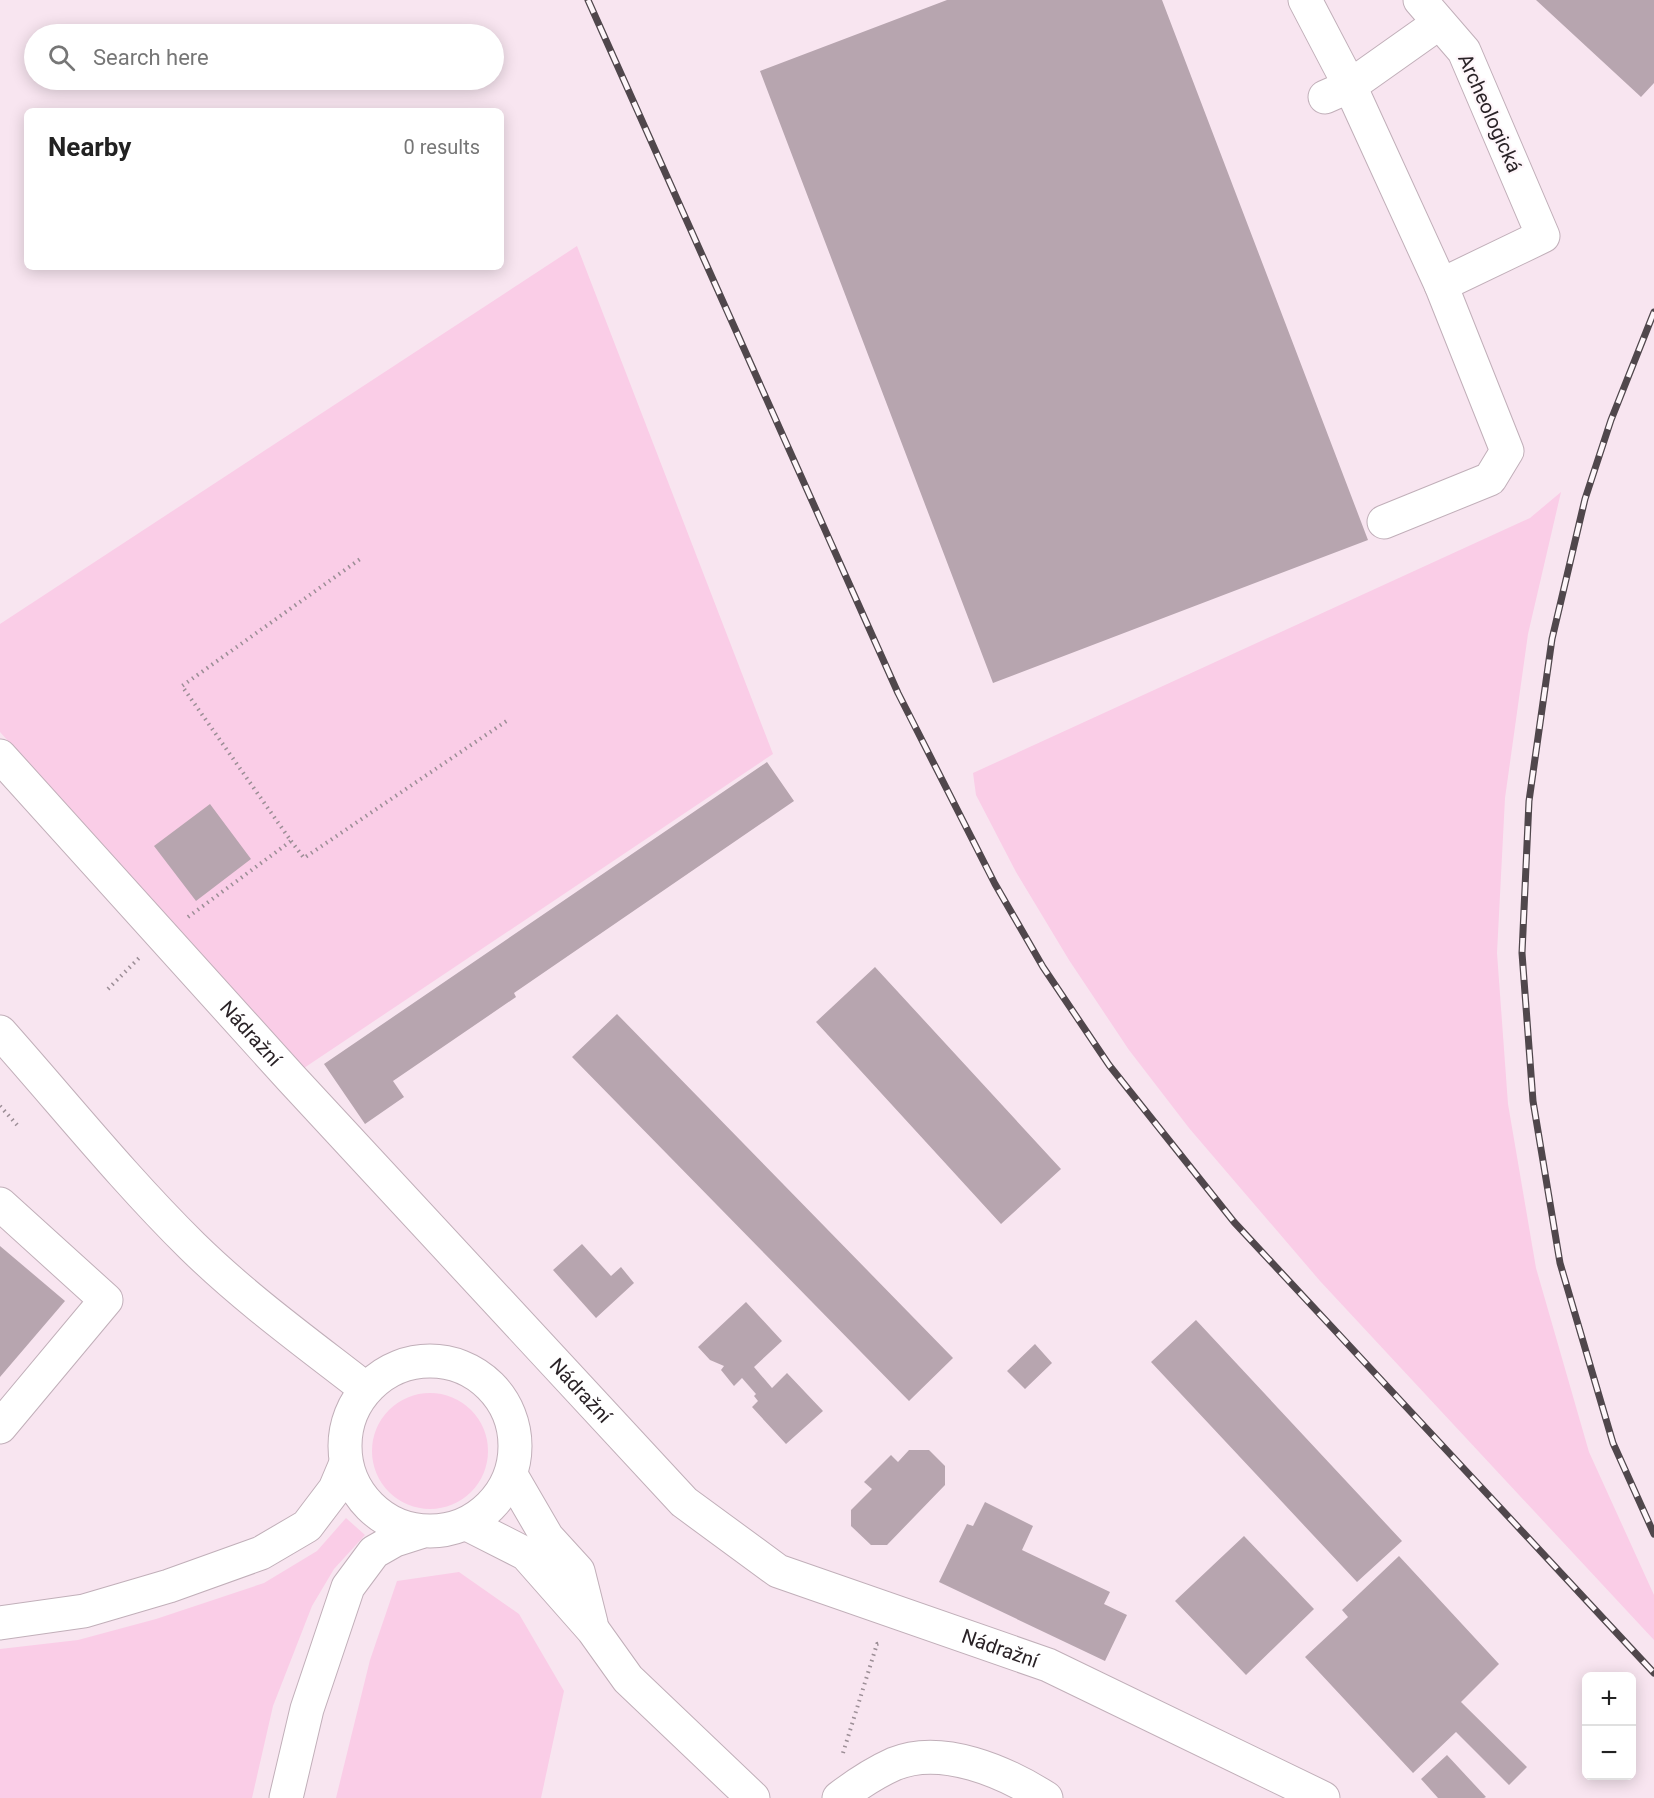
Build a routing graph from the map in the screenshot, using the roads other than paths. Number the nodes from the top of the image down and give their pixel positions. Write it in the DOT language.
graph roads {
  1 [pos="1305,0"];
  2 [pos="1430,11"];
  3 [pos="1338,92"];
  4 [pos="1441,285"];
  5 [pos="1384,522"];
  6 [pos="0,756"];
  7 [pos="0,1032"];
  8 [pos="0,1204"];
  9 [pos="366,1389"];
  10 [pos="0,1427"];
  11 [pos="346,1463"];
  12 [pos="511,1475"];
  13 [pos="467,1524"];
  14 [pos="420,1532"];
  15 [pos="0,1623"];
  16 [pos="593,1630"];
  17 [pos="286,1798"];
  18 [pos="753,1798"];
  19 [pos="839,1798"];
  20 [pos="1046,1798"];
  21 [pos="1323,1798"];
  1 -- 3 [label="main road"];
  2 -- 3 [label="main road"];
  2 -- 4 [label="main road, Archeologická"];
  3 -- 4 [label="main road"];
  4 -- 5 [label="main road"];
  6 -- 21 [label="main road, Nádražní"];
  7 -- 9 [label="main road"];
  8 -- 10 [label="main road"];
  9 -- 11 [label="main road"];
  9 -- 12 [label="main road"];
  11 -- 14 [label="main road"];
  11 -- 15 [label="main road"];
  12 -- 13 [label="main road"];
  12 -- 16 [label="main road"];
  13 -- 14 [label="main road"];
  13 -- 16 [label="main road"];
  14 -- 17 [label="main road"];
  16 -- 18 [label="main road"];
  19 -- 20 [label="main road"];
}
